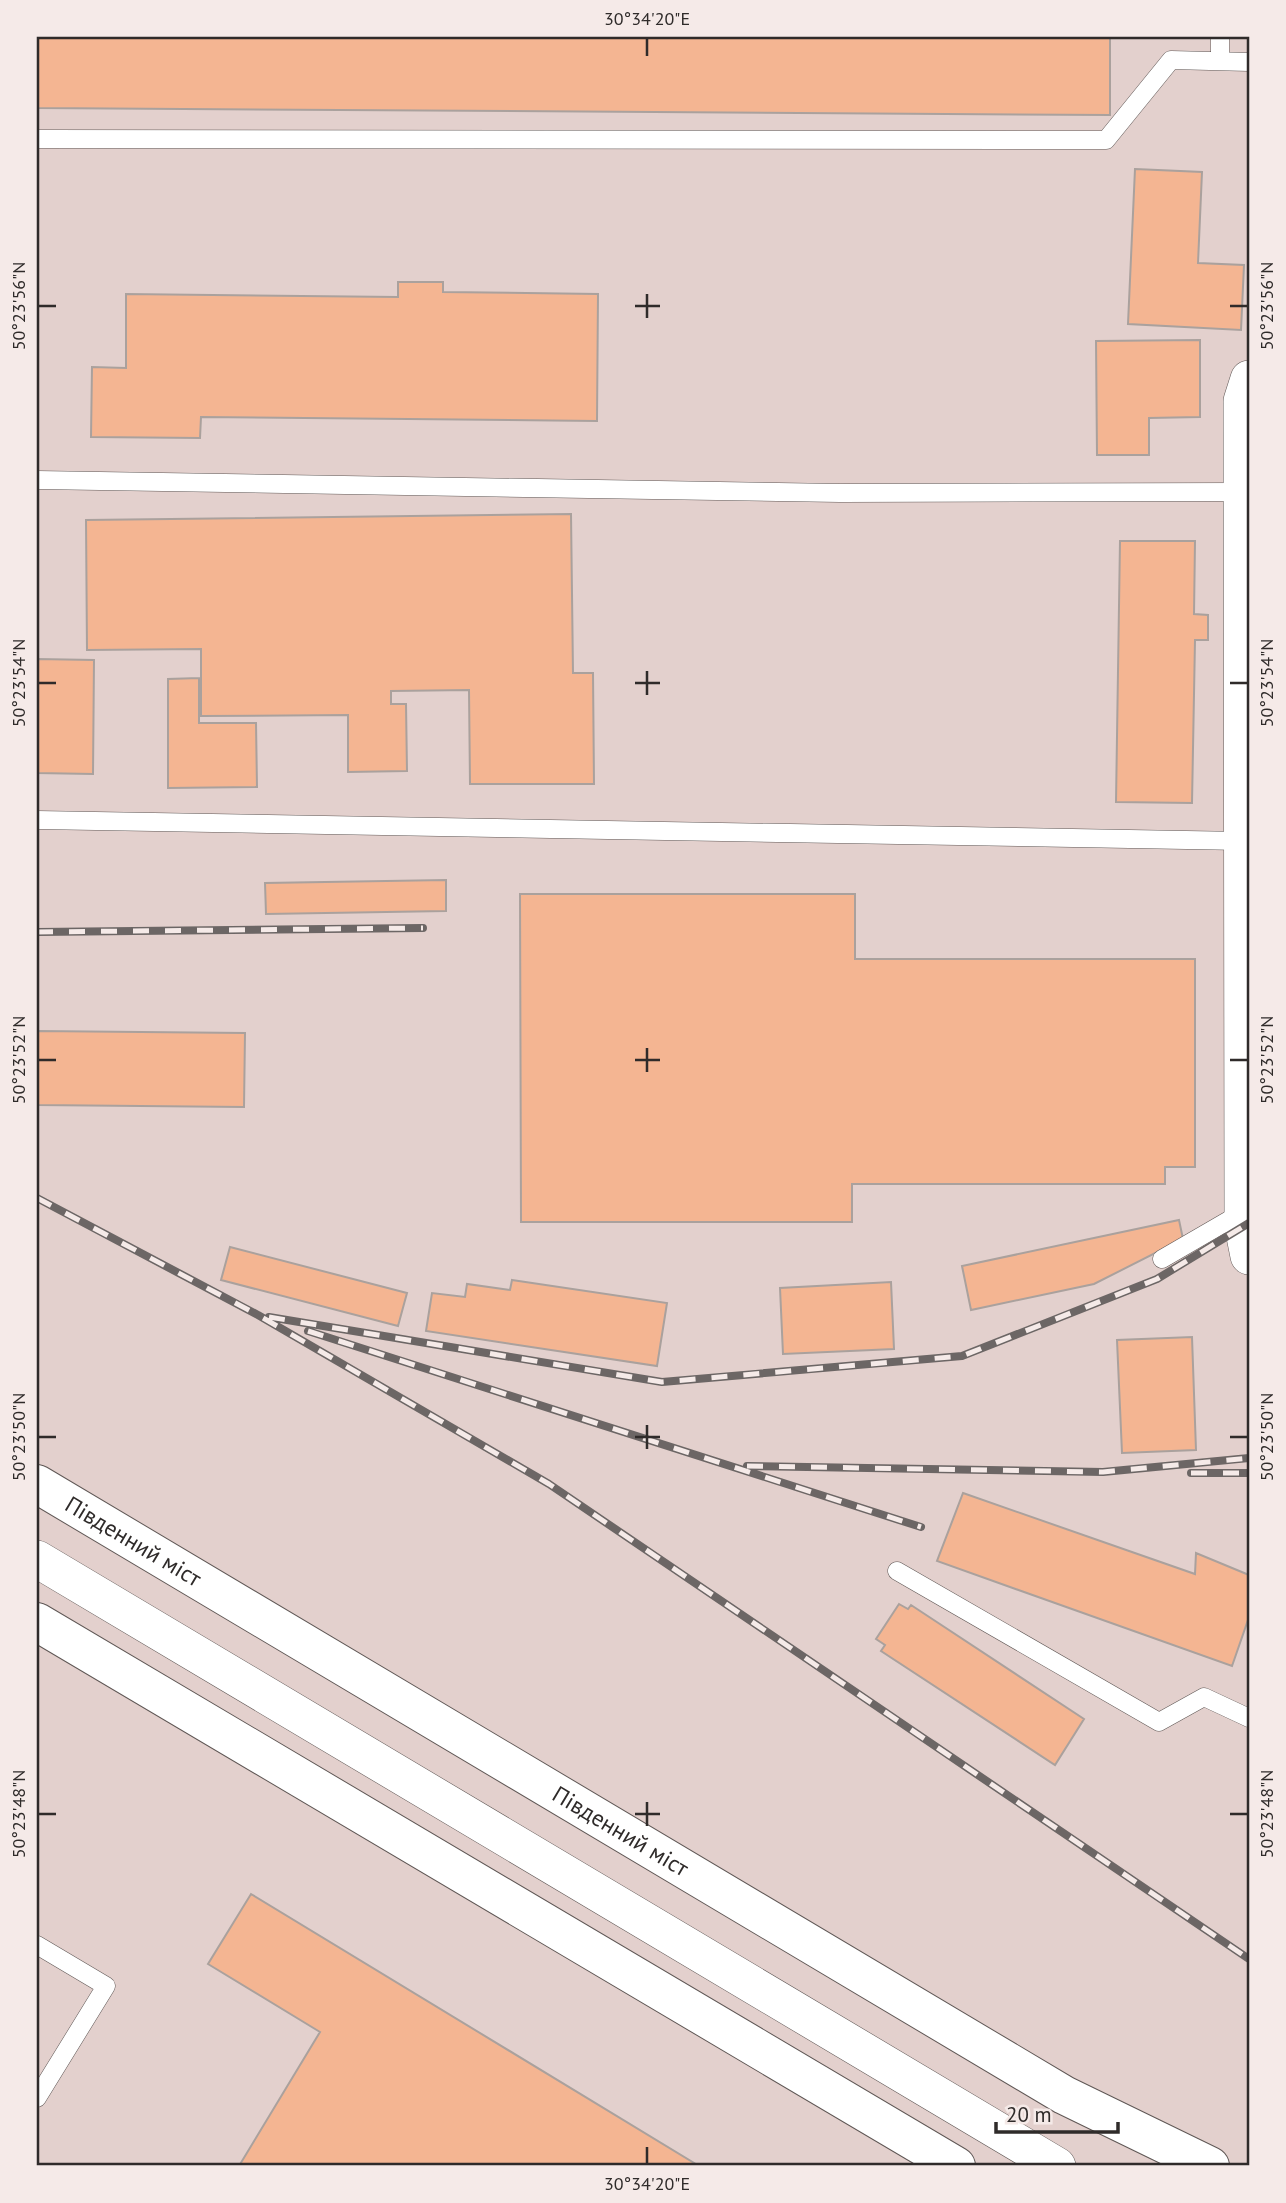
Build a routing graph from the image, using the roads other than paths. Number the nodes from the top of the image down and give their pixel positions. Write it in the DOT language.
graph roads {
  1 [pos="1220,37"];
  2 [pos="1220,61"];
  3 [pos="1249,62"];
  4 [pos="37,139"];
  5 [pos="1249,379"];
  6 [pos="37,480"];
  7 [pos="1242,492"];
  8 [pos="37,820"];
  9 [pos="1243,841"];
  10 [pos="1243,1213"];
  11 [pos="1249,1256"];
  12 [pos="1162,1259"];
  13 [pos="37,1484"];
  14 [pos="37,1559"];
  15 [pos="897,1572"];
  16 [pos="37,1622"];
  17 [pos="1249,1718"];
  18 [pos="37,1945"];
  19 [pos="37,2098"];
  20 [pos="956,2166"];
  21 [pos="1057,2166"];
  22 [pos="1210,2166"];
  1 -- 2 [label="lane"];
  2 -- 3 [label="lane"];
  2 -- 4 [label="lane"];
  5 -- 7 [label="street"];
  6 -- 7 [label="lane"];
  7 -- 9 [label="street"];
  8 -- 9 [label="lane"];
  9 -- 10 [label="street"];
  10 -- 11 [label="street"];
  10 -- 12 [label="lane"];
  13 -- 22 [label="highway, Південний міст"];
  14 -- 21 [label="street"];
  15 -- 17 [label="lane"];
  16 -- 20 [label="highway"];
  18 -- 19 [label="lane"];
}
